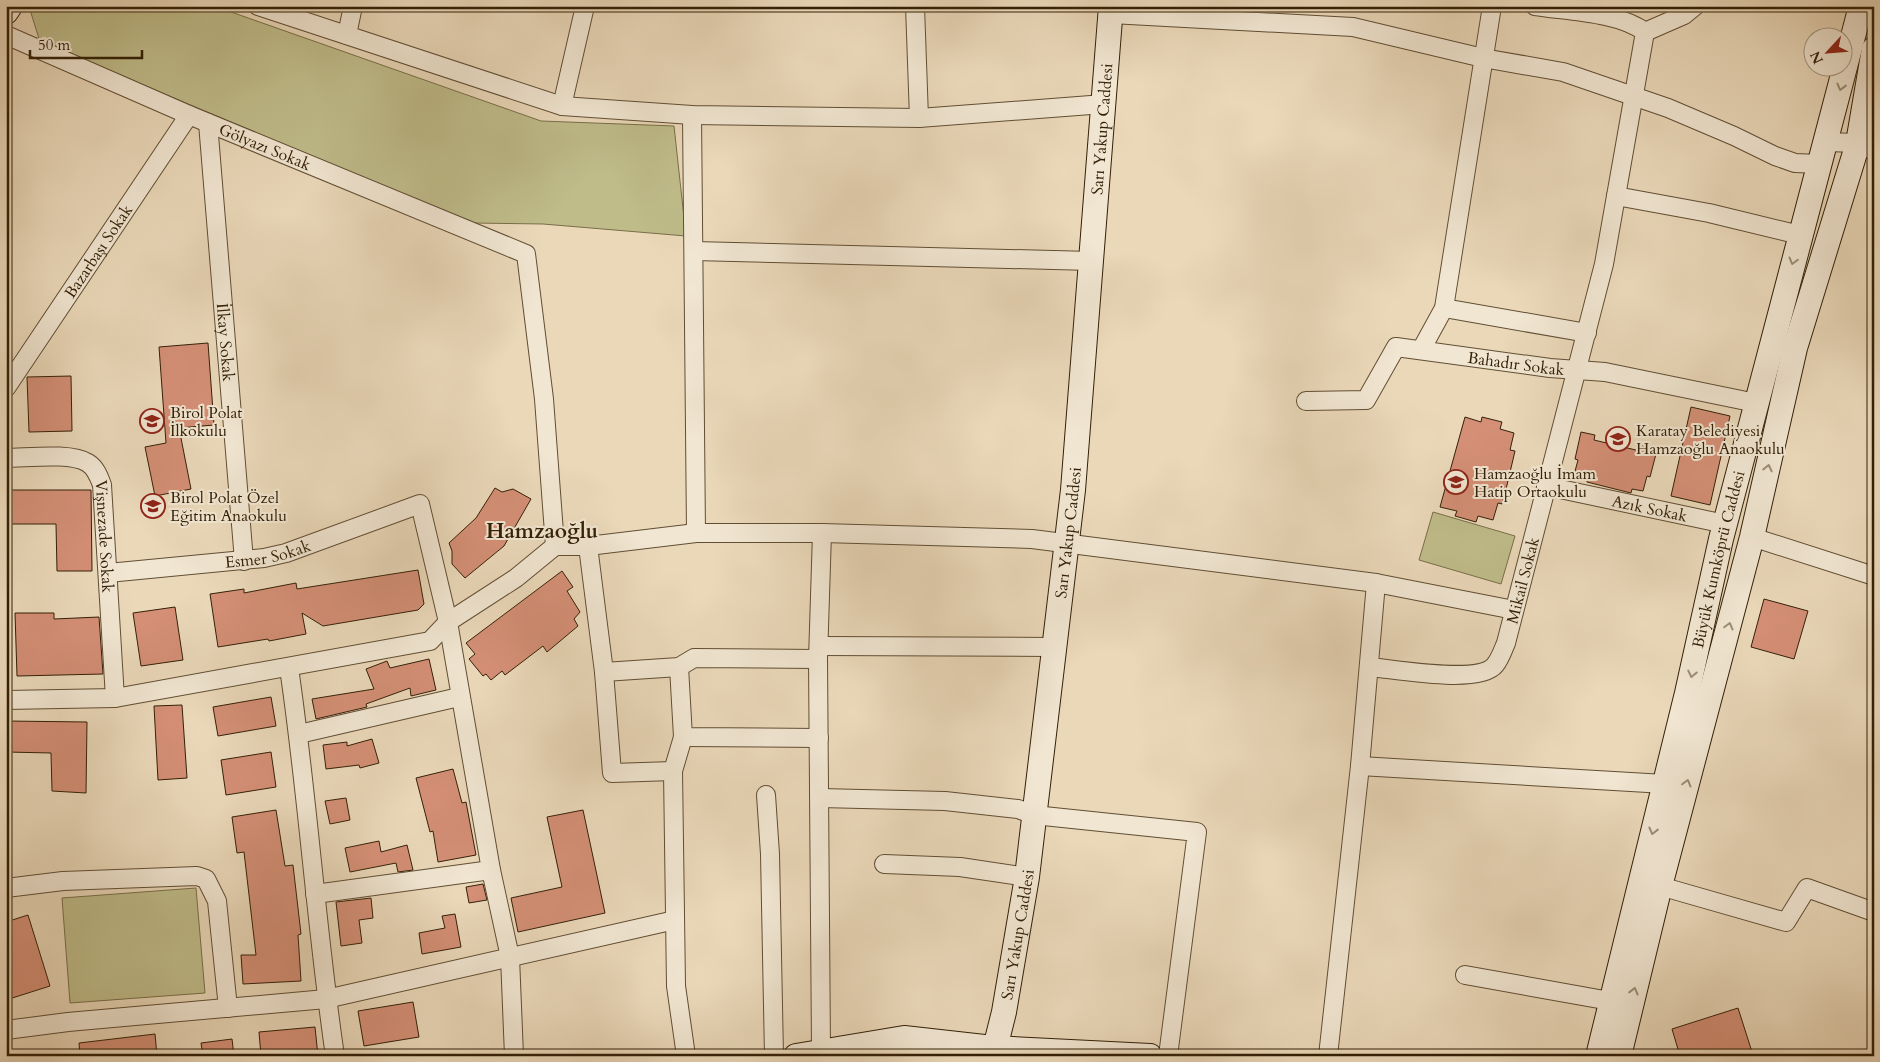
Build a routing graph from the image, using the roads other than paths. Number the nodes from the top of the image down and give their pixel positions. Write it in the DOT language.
graph roads {
  1 [pos="10,6"];
  2 [pos="258,6"];
  3 [pos="353,6"];
  4 [pos="585,6"];
  5 [pos="915,6"];
  6 [pos="1492,6"];
  7 [pos="1535,6"];
  8 [pos="1694,6"];
  9 [pos="1861,6"];
  10 [pos="1111,10"];
  11 [pos="6,12"];
  12 [pos="1645,32"];
  13 [pos="6,34"];
  14 [pos="347,35"];
  15 [pos="1874,48"];
  16 [pos="1483,58"];
  17 [pos="1633,97"];
  18 [pos="1104,104"];
  19 [pos="562,106"];
  20 [pos="189,115"];
  21 [pos="692,115"];
  22 [pos="919,118"];
  23 [pos="208,123"];
  24 [pos="1866,147"];
  25 [pos="1823,153"];
  26 [pos="1616,196"];
  27 [pos="1800,235"];
  28 [pos="694,251"];
  29 [pos="1091,261"];
  30 [pos="1444,308"];
  31 [pos="1587,333"];
  32 [pos="1421,350"];
  33 [pos="1576,370"];
  34 [pos="6,388"];
  35 [pos="1306,401"];
  36 [pos="1756,403"];
  37 [pos="6,458"];
  38 [pos="1546,486"];
  39 [pos="1725,524"];
  40 [pos="696,533"];
  41 [pos="822,533"];
  42 [pos="1752,537"];
  43 [pos="1066,544"];
  44 [pos="555,546"];
  45 [pos="588,546"];
  46 [pos="244,561"];
  47 [pos="108,573"];
  48 [pos="1874,576"];
  49 [pos="1376,583"];
  50 [pos="1514,610"];
  51 [pos="448,622"];
  52 [pos="1054,647"];
  53 [pos="819,653"];
  54 [pos="679,667"];
  55 [pos="1368,667"];
  56 [pos="289,668"];
  57 [pos="604,672"];
  58 [pos="459,697"];
  59 [pos="115,698"];
  60 [pos="6,700"];
  61 [pos="299,734"];
  62 [pos="683,738"];
  63 [pos="819,738"];
  64 [pos="1360,766"];
  65 [pos="672,771"];
  66 [pos="1665,784"];
  67 [pos="766,795"];
  68 [pos="820,798"];
  69 [pos="1034,815"];
  70 [pos="884,864"];
  71 [pos="491,870"];
  72 [pos="1027,877"];
  73 [pos="1660,886"];
  74 [pos="6,888"];
  75 [pos="315,894"];
  76 [pos="1874,912"];
  77 [pos="675,920"];
  78 [pos="510,957"];
  79 [pos="1465,975"];
  80 [pos="326,999"];
  81 [pos="1610,1001"];
  82 [pos="228,1008"];
  83 [pos="6,1030"];
  84 [pos="1625,1030"];
  85 [pos="821,1050"];
  86 [pos="993,1052"];
  87 [pos="1603,1054"];
  88 [pos="335,1056"];
  89 [pos="514,1056"];
  90 [pos="686,1056"];
  91 [pos="774,1056"];
  92 [pos="796,1056"];
  93 [pos="1150,1056"];
  94 [pos="1168,1056"];
  95 [pos="1328,1056"];
  96 [pos="1626,1056"];
  1 -- 11 [label="street"];
  2 -- 14 [label="street"];
  3 -- 14 [label="street"];
  4 -- 19 [label="street"];
  5 -- 22 [label="street"];
  6 -- 16 [label="street"];
  7 -- 12 [label="street"];
  8 -- 12 [label="street"];
  9 -- 25 [label="street, Büyük Kumköprü Caddesi, one-way"];
  10 -- 16 [label="street"];
  10 -- 18 [label="street, Sarı Yakup Caddesi"];
  12 -- 17 [label="street, Mikail Sokak"];
  13 -- 20 [label="street, Gölyazı Sokak"];
  14 -- 19 [label="street"];
  15 -- 24 [label="street, Büyük Kumköprü Caddesi"];
  16 -- 17 [label="street"];
  16 -- 30 [label="street"];
  17 -- 25 [label="street"];
  17 -- 26 [label="street, Mikail Sokak"];
  18 -- 22 [label="street"];
  18 -- 29 [label="street, Sarı Yakup Caddesi"];
  19 -- 21 [label="street"];
  20 -- 23 [label="street, Gölyazı Sokak"];
  20 -- 34 [label="street, Bazarbaşı Sokak"];
  21 -- 22 [label="street"];
  21 -- 28 [label="street"];
  23 -- 44 [label="street, Gölyazı Sokak"];
  23 -- 46 [label="street, İlkay Sokak"];
  24 -- 25 [label="street"];
  42 -- 24 [label="street, Büyük Kumköprü Caddesi, one-way"];
  25 -- 27 [label="street, Büyük Kumköprü Caddesi"];
  26 -- 27 [label="street"];
  26 -- 31 [label="street, Mikail Sokak"];
  27 -- 36 [label="street, Büyük Kumköprü Caddesi, one-way"];
  28 -- 29 [label="street"];
  28 -- 40 [label="street"];
  29 -- 43 [label="street, Sarı Yakup Caddesi"];
  30 -- 31 [label="street"];
  30 -- 32 [label="street"];
  31 -- 33 [label="street, Mikail Sokak"];
  32 -- 33 [label="street, Bahadır Sokak"];
  32 -- 35 [label="street, Bahadır Sokak"];
  33 -- 36 [label="street, Bahadır Sokak"];
  33 -- 38 [label="street, Mikail Sokak"];
  36 -- 39 [label="street, Büyük Kumköprü Caddesi"];
  37 -- 47 [label="street, Vişnezade Sokak"];
  38 -- 39 [label="street, Azık Sokak"];
  38 -- 50 [label="street, Mikail Sokak"];
  39 -- 66 [label="street, Büyük Kumköprü Caddesi, one-way"];
  40 -- 41 [label="street"];
  40 -- 45 [label="street"];
  41 -- 43 [label="street"];
  41 -- 53 [label="street"];
  42 -- 48 [label="street"];
  73 -- 42 [label="street, Büyük Kumköprü Caddesi, one-way"];
  43 -- 49 [label="street"];
  43 -- 52 [label="street, Sarı Yakup Caddesi"];
  44 -- 45 [label="street"];
  44 -- 51 [label="street"];
  45 -- 57 [label="street"];
  46 -- 47 [label="street, Esmer Sokak"];
  46 -- 51 [label="street, Esmer Sokak"];
  47 -- 59 [label="street, Vişnezade Sokak"];
  49 -- 50 [label="street"];
  49 -- 55 [label="street"];
  50 -- 55 [label="street, Mikail Sokak"];
  51 -- 56 [label="street"];
  51 -- 58 [label="street"];
  52 -- 53 [label="street"];
  52 -- 69 [label="street, Sarı Yakup Caddesi"];
  53 -- 54 [label="street"];
  53 -- 63 [label="street"];
  54 -- 57 [label="street"];
  54 -- 62 [label="street"];
  55 -- 64 [label="street"];
  56 -- 59 [label="street"];
  56 -- 61 [label="street"];
  57 -- 65 [label="street"];
  58 -- 61 [label="street"];
  58 -- 71 [label="street"];
  59 -- 60 [label="street"];
  61 -- 75 [label="street"];
  62 -- 63 [label="street"];
  62 -- 65 [label="street"];
  63 -- 68 [label="street"];
  64 -- 66 [label="street"];
  64 -- 95 [label="street"];
  65 -- 77 [label="street"];
  66 -- 81 [label="street, Büyük Kumköprü Caddesi, one-way"];
  67 -- 91 [label="street"];
  68 -- 69 [label="street"];
  68 -- 85 [label="street"];
  69 -- 72 [label="street, Sarı Yakup Caddesi"];
  69 -- 94 [label="street"];
  70 -- 72 [label="street"];
  71 -- 75 [label="street"];
  71 -- 78 [label="street"];
  72 -- 86 [label="street, Sarı Yakup Caddesi"];
  73 -- 76 [label="street"];
  84 -- 73 [label="street, Büyük Kumköprü Caddesi, one-way"];
  74 -- 82 [label="street"];
  75 -- 80 [label="street"];
  77 -- 78 [label="street"];
  77 -- 90 [label="street"];
  78 -- 80 [label="street"];
  78 -- 89 [label="street"];
  79 -- 81 [label="street"];
  80 -- 82 [label="street"];
  80 -- 88 [label="street"];
  81 -- 87 [label="street, Büyük Kumköprü Caddesi"];
  82 -- 83 [label="street"];
  84 -- 87 [label="street, Büyük Kumköprü Caddesi"];
  84 -- 96 [label="street"];
  85 -- 86 [label="street"];
  85 -- 92 [label="street"];
  86 -- 93 [label="street"];
}
